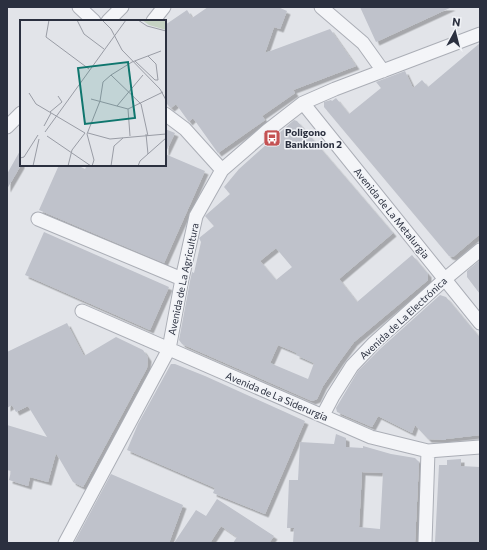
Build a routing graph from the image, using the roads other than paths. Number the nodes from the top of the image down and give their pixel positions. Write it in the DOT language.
graph roads {
  1 [pos="79,7"];
  2 [pos="122,7"];
  3 [pos="164,7"];
  4 [pos="321,7"];
  5 [pos="93,20"];
  6 [pos="109,20"];
  7 [pos="154,20"];
  8 [pos="480,34"];
  9 [pos="383,71"];
  10 [pos="303,103"];
  11 [pos="20,113"];
  12 [pos="166,115"];
  13 [pos="7,127"];
  14 [pos="222,170"];
  15 [pos="38,219"];
  16 [pos="480,250"];
  17 [pos="182,278"];
  18 [pos="445,279"];
  19 [pos="82,312"];
  20 [pos="480,323"];
  21 [pos="169,349"];
  22 [pos="323,415"];
  23 [pos="480,447"];
  24 [pos="428,451"];
  25 [pos="65,543"];
  26 [pos="425,543"];
  1 -- 5 [label="street"];
  2 -- 6 [label="street"];
  3 -- 7 [label="street"];
  4 -- 9 [label="street"];
  8 -- 9 [label="street, Avenida de La Agricultura"];
  9 -- 10 [label="street, Avenida de La Agricultura"];
  10 -- 14 [label="street, Avenida de La Agricultura"];
  10 -- 18 [label="street, Avenida de La Metalurgia"];
  11 -- 13 [label="street"];
  12 -- 14 [label="street"];
  14 -- 17 [label="street, Avenida de La Agricultura"];
  15 -- 17 [label="street"];
  16 -- 18 [label="street, Avenida de La Electrónica"];
  17 -- 21 [label="street, Avenida de La Agricultura"];
  18 -- 20 [label="street, Avenida de La Metalurgia"];
  18 -- 22 [label="street, Avenida de La Electrónica"];
  19 -- 21 [label="street, Avenida de La Siderurgia"];
  21 -- 22 [label="street, Avenida de La Siderurgia"];
  21 -- 25 [label="street, Avenida de La Agricultura"];
  22 -- 24 [label="street, Avenida de La Siderurgia"];
  23 -- 24 [label="street, Avenida de La Siderurgia"];
  24 -- 26 [label="street"];
}
